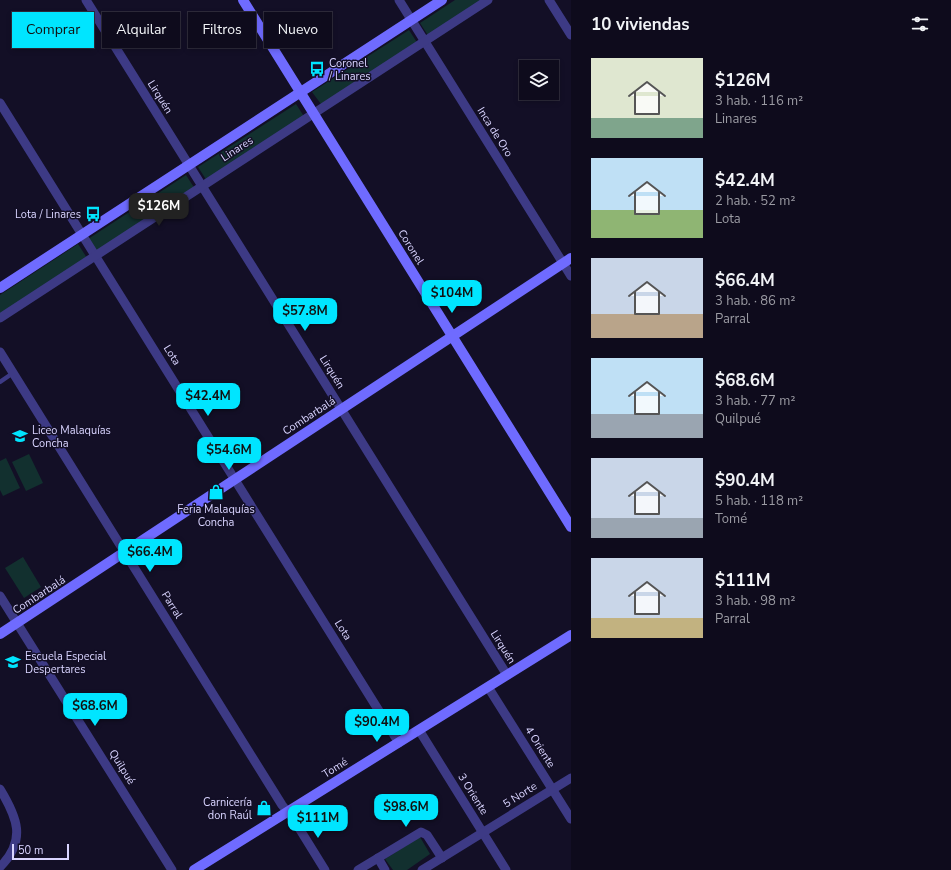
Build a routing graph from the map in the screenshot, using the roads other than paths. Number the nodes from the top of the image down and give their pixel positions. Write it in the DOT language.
graph roads {
  1 [pos="86,0"];
  2 [pos="243,0"];
  3 [pos="399,0"];
  4 [pos="442,0"];
  5 [pos="488,0"];
  6 [pos="550,0"];
  7 [pos="411,20"];
  8 [pos="571,34"];
  9 [pos="425,41"];
  10 [pos="301,92"];
  11 [pos="0,103"];
  12 [pos="314,113"];
  13 [pos="188,165"];
  14 [pos="202,186"];
  15 [pos="82,234"];
  16 [pos="95,256"];
  17 [pos="567,260"];
  18 [pos="571,276"];
  19 [pos="0,288"];
  20 [pos="0,318"];
  21 [pos="452,336"];
  22 [pos="0,352"];
  23 [pos="13,373"];
  24 [pos="0,382"];
  25 [pos="341,410"];
  26 [pos="235,480"];
  27 [pos="571,527"];
  28 [pos="125,552"];
  29 [pos="0,596"];
  30 [pos="17,623"];
  31 [pos="0,634"];
  32 [pos="571,635"];
  33 [pos="507,675"];
  34 [pos="488,687"];
  35 [pos="418,730"];
  36 [pos="399,742"];
  37 [pos="571,778"];
  38 [pos="0,789"];
  39 [pos="552,789"];
  40 [pos="288,812"];
  41 [pos="571,819"];
  42 [pos="483,833"];
  43 [pos="378,858"];
  44 [pos="442,858"];
  45 [pos="0,867"];
  46 [pos="172,870"];
  47 [pos="194,870"];
  48 [pos="325,870"];
  49 [pos="358,870"];
  50 [pos="385,870"];
  51 [pos="422,870"];
  52 [pos="506,870"];
  1 -- 13 [label="street, Lirquén"];
  2 -- 10 [label="street, Coronel"];
  3 -- 7 [label="street, Inca de Oro"];
  4 -- 7 [label="street, Linares"];
  5 -- 9 [label="street, Linares"];
  6 -- 8 [label="street"];
  7 -- 9 [label="street, Inca de Oro"];
  7 -- 10 [label="street, Linares"];
  9 -- 12 [label="street, Linares"];
  9 -- 17 [label="street, Inca de Oro"];
  10 -- 12 [label="street, Coronel"];
  10 -- 13 [label="street, Linares"];
  11 -- 15 [label="street, Lota"];
  12 -- 14 [label="street, Linares"];
  12 -- 21 [label="street, Coronel"];
  13 -- 14 [label="street, Lirquén"];
  13 -- 15 [label="street, Linares"];
  14 -- 16 [label="street, Linares"];
  14 -- 25 [label="street, Lirquén"];
  15 -- 16 [label="street, Lota"];
  15 -- 19 [label="street, Linares"];
  16 -- 20 [label="street, Linares"];
  16 -- 26 [label="street, Lota"];
  17 -- 18 [label="street, Inca de Oro"];
  17 -- 21 [label="street, Combarbalá"];
  21 -- 25 [label="street, Combarbalá"];
  21 -- 27 [label="street, Coronel"];
  22 -- 23 [label="street, Parral"];
  23 -- 24 [label="lane"];
  23 -- 28 [label="street, Parral"];
  25 -- 26 [label="street, Combarbalá"];
  25 -- 33 [label="street, Lirquén"];
  26 -- 28 [label="street, Combarbalá"];
  26 -- 36 [label="street, Lota"];
  28 -- 30 [label="street, Combarbalá"];
  28 -- 40 [label="street, Parral"];
  29 -- 30 [label="street, Quilpué"];
  30 -- 31 [label="street, Combarbalá"];
  30 -- 46 [label="street, Quilpué"];
  32 -- 33 [label="street, Tomé"];
  33 -- 34 [label="street, Tomé"];
  34 -- 35 [label="street, Tomé"];
  34 -- 39 [label="street, 4 Oriente"];
  35 -- 36 [label="street, Tomé"];
  35 -- 42 [label="street, 3 Oriente"];
  36 -- 40 [label="street, Tomé"];
  37 -- 39 [label="street, 5 Norte"];
  38 -- 45 [label="street"];
  39 -- 41 [label="street, 4 Oriente"];
  39 -- 42 [label="street, 5 Norte"];
  40 -- 47 [label="street, Tomé"];
  40 -- 48 [label="street, Parral"];
  42 -- 44 [label="street, 5 Norte"];
  42 -- 52 [label="street, 3 Oriente"];
  43 -- 44 [label="street"];
  43 -- 49 [label="street"];
  43 -- 50 [label="street"];
  44 -- 51 [label="street, 5 Norte"];
}
